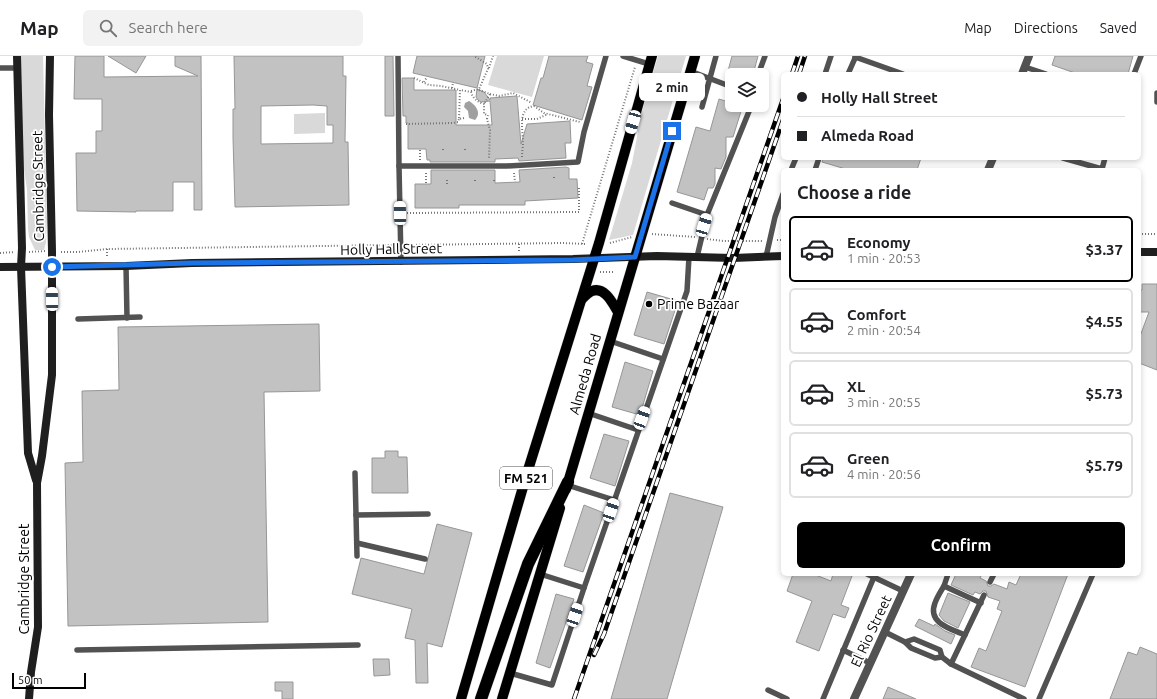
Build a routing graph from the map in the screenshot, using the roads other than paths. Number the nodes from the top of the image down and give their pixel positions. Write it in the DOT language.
graph roads {
  1 [pos="16,56"];
  2 [pos="50,56"];
  3 [pos="398,56"];
  4 [pos="606,56"];
  5 [pos="623,56"];
  6 [pos="695,56"];
  7 [pos="716,56"];
  8 [pos="765,56"];
  9 [pos="831,56"];
  10 [pos="1029,56"];
  11 [pos="1141,56"];
  12 [pos="856,57"];
  13 [pos="650,60"];
  14 [pos="0,68"];
  15 [pos="17,68"];
  16 [pos="761,68"];
  17 [pos="1024,70"];
  18 [pos="690,71"];
  19 [pos="826,72"];
  20 [pos="849,72"];
  21 [pos="898,72"];
  22 [pos="1035,72"];
  23 [pos="1135,72"];
  24 [pos="710,78"];
  25 [pos="725,84"];
  26 [pos="1157,93"];
  27 [pos="1157,102"];
  28 [pos="702,108"];
  29 [pos="749,112"];
  30 [pos="1070,160"];
  31 [pos="399,166"];
  32 [pos="1098,168"];
  33 [pos="781,200"];
  34 [pos="672,203"];
  35 [pos="708,215"];
  36 [pos="1141,252"];
  37 [pos="1157,252"];
  38 [pos="766,256"];
  39 [pos="781,256"];
  40 [pos="635,257"];
  41 [pos="693,257"];
  42 [pos="594,258"];
  43 [pos="401,262"];
  44 [pos="126,266"];
  45 [pos="0,267"];
  46 [pos="21,267"];
  47 [pos="52,267"];
  48 [pos="582,299"];
  49 [pos="618,312"];
  50 [pos="140,317"];
  51 [pos="127,318"];
  52 [pos="78,319"];
  53 [pos="610,341"];
  54 [pos="663,359"];
  55 [pos="588,413"];
  56 [pos="638,430"];
  57 [pos="355,473"];
  58 [pos="37,483"];
  59 [pos="567,483"];
  60 [pos="614,500"];
  61 [pos="428,514"];
  62 [pos="356,515"];
  63 [pos="357,543"];
  64 [pos="357,556"];
  65 [pos="425,558"];
  66 [pos="540,574"];
  67 [pos="910,576"];
  68 [pos="947,576"];
  69 [pos="993,576"];
  70 [pos="1092,576"];
  71 [pos="874,577"];
  72 [pos="990,582"];
  73 [pos="944,586"];
  74 [pos="584,588"];
  75 [pos="903,591"];
  76 [pos="984,595"];
  77 [pos="980,603"];
  78 [pos="884,632"];
  79 [pos="965,635"];
  80 [pos="905,642"];
  81 [pos="358,645"];
  82 [pos="77,650"];
  83 [pos="843,650"];
  84 [pos="942,657"];
  85 [pos="870,663"];
  86 [pos="951,664"];
  87 [pos="510,673"];
  88 [pos="768,690"];
  89 [pos="29,699"];
  90 [pos="461,699"];
  91 [pos="481,699"];
  92 [pos="502,699"];
  93 [pos="787,699"];
  94 [pos="823,699"];
  95 [pos="854,699"];
  96 [pos="1024,699"];
  97 [pos="1040,699"];
  1 -- 15 [label="street, Cambridge Street"];
  2 -- 47 [label="street, Cambridge Street"];
  3 -- 31 [label="lane"];
  4 -- 31 [label="lane"];
  5 -- 13 [label="lane"];
  6 -- 18 [label="main road, Almeda Road / FM 521"];
  7 -- 24 [label="lane"];
  8 -- 16 [label="lane"];
  9 -- 19 [label="lane"];
  10 -- 17 [label="street"];
  11 -- 23 [label="lane"];
  12 -- 20 [label="lane"];
  12 -- 21 [label="lane"];
  13 -- 42 [label="main road, Almeda Road / FM 521"];
  14 -- 15 [label="lane"];
  15 -- 46 [label="street, Cambridge Street"];
  17 -- 22 [label="lane"];
  18 -- 24 [label="lane"];
  18 -- 40 [label="main road, Almeda Road / FM 521"];
  24 -- 25 [label="lane"];
  24 -- 28 [label="lane"];
  26 -- 27 [label="lane"];
  29 -- 35 [label="lane"];
  30 -- 32 [label="lane"];
  31 -- 43 [label="lane"];
  33 -- 38 [label="lane"];
  34 -- 35 [label="lane"];
  35 -- 41 [label="lane"];
  36 -- 37 [label="street"];
  38 -- 39 [label="street, Holly Hall Street"];
  38 -- 41 [label="street, Holly Hall Street"];
  40 -- 41 [label="street, Holly Hall Street"];
  40 -- 42 [label="street, Holly Hall Street"];
  40 -- 49 [label="main road, Almeda Road / FM 521"];
  41 -- 54 [label="lane"];
  42 -- 43 [label="street, Holly Hall Street"];
  42 -- 48 [label="main road, Almeda Road / FM 521"];
  43 -- 44 [label="street, Holly Hall Street"];
  44 -- 47 [label="street, Holly Hall Street"];
  44 -- 51 [label="lane"];
  45 -- 46 [label="street, Holly Hall Street"];
  46 -- 47 [label="street, Holly Hall Street"];
  46 -- 58 [label="street, Cambridge Street"];
  47 -- 58 [label="street, Cambridge Street"];
  48 -- 49 [label="main road"];
  48 -- 90 [label="main road, Almeda Road / FM 521"];
  49 -- 53 [label="main road, Almeda Road / FM 521"];
  50 -- 51 [label="lane"];
  51 -- 52 [label="lane"];
  53 -- 54 [label="lane"];
  53 -- 55 [label="main road, Almeda Road / FM 521"];
  54 -- 56 [label="lane"];
  55 -- 56 [label="lane"];
  55 -- 59 [label="main road, Almeda Road / FM 521"];
  56 -- 60 [label="lane"];
  57 -- 62 [label="lane"];
  58 -- 89 [label="street, Cambridge Street"];
  59 -- 60 [label="lane"];
  59 -- 66 [label="main road, Almeda Road / FM 521"];
  59 -- 91 [label="highway"];
  60 -- 74 [label="lane"];
  61 -- 62 [label="lane"];
  62 -- 63 [label="lane"];
  63 -- 64 [label="lane"];
  63 -- 65 [label="lane"];
  66 -- 74 [label="lane"];
  66 -- 87 [label="main road, Almeda Road / FM 521"];
  67 -- 75 [label="street, El Rio Street"];
  68 -- 73 [label="lane"];
  69 -- 72 [label="lane"];
  70 -- 97 [label="lane"];
  71 -- 75 [label="lane"];
  71 -- 83 [label="lane"];
  73 -- 77 [label="lane"];
  73 -- 79 [label="lane"];
  74 -- 87 [label="lane"];
  75 -- 78 [label="street, El Rio Street"];
  76 -- 77 [label="lane"];
  77 -- 79 [label="lane"];
  78 -- 80 [label="lane"];
  78 -- 85 [label="street, El Rio Street"];
  79 -- 86 [label="lane"];
  80 -- 84 [label="lane"];
  80 -- 84 [label="lane"];
  81 -- 82 [label="lane"];
  83 -- 85 [label="lane"];
  83 -- 94 [label="lane"];
  84 -- 86 [label="lane"];
  85 -- 95 [label="street, El Rio Street"];
  86 -- 96 [label="lane"];
  87 -- 92 [label="main road, Almeda Road / FM 521"];
  88 -- 93 [label="lane"];
}
